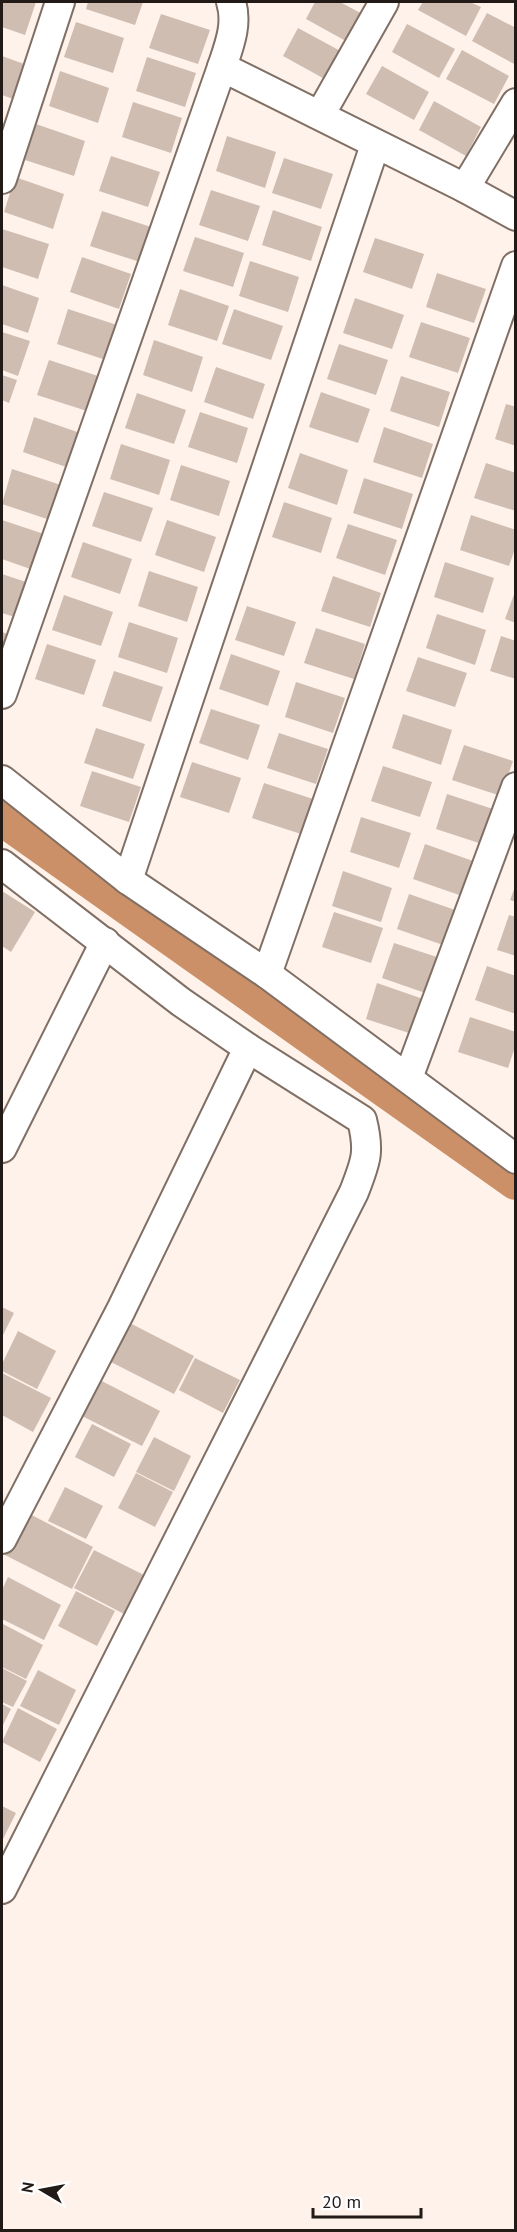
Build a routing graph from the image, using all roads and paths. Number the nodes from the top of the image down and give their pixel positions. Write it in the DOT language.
graph roads {
  1 [pos="60,2"];
  2 [pos="231,2"];
  3 [pos="384,2"];
  4 [pos="222,67"];
  5 [pos="516,103"];
  6 [pos="320,115"];
  7 [pos="375,145"];
  8 [pos="2,179"];
  9 [pos="465,188"];
  10 [pos="516,216"];
  11 [pos="516,266"];
  12 [pos="2,694"];
  13 [pos="2,780"];
  14 [pos="516,787"];
  15 [pos="2,864"];
  16 [pos="128,880"];
  17 [pos="105,942"];
  18 [pos="267,974"];
  19 [pos="248,1048"];
  20 [pos="408,1078"];
  21 [pos="2,1148"];
  22 [pos="516,1159"];
  23 [pos="2,1539"];
  24 [pos="2,1889"];
  1 -- 8 [label="street"];
  2 -- 4 [label="street"];
  3 -- 6 [label="street"];
  4 -- 6 [label="street"];
  4 -- 12 [label="street"];
  5 -- 9 [label="street"];
  6 -- 7 [label="street"];
  7 -- 9 [label="street"];
  7 -- 16 [label="street"];
  9 -- 10 [label="street"];
  11 -- 18 [label="street"];
  13 -- 16 [label="street"];
  14 -- 20 [label="street"];
  15 -- 17 [label="street"];
  16 -- 18 [label="street"];
  17 -- 19 [label="street"];
  17 -- 21 [label="street"];
  18 -- 20 [label="street"];
  19 -- 23 [label="street"];
  19 -- 24 [label="street"];
  20 -- 22 [label="street"];
}
